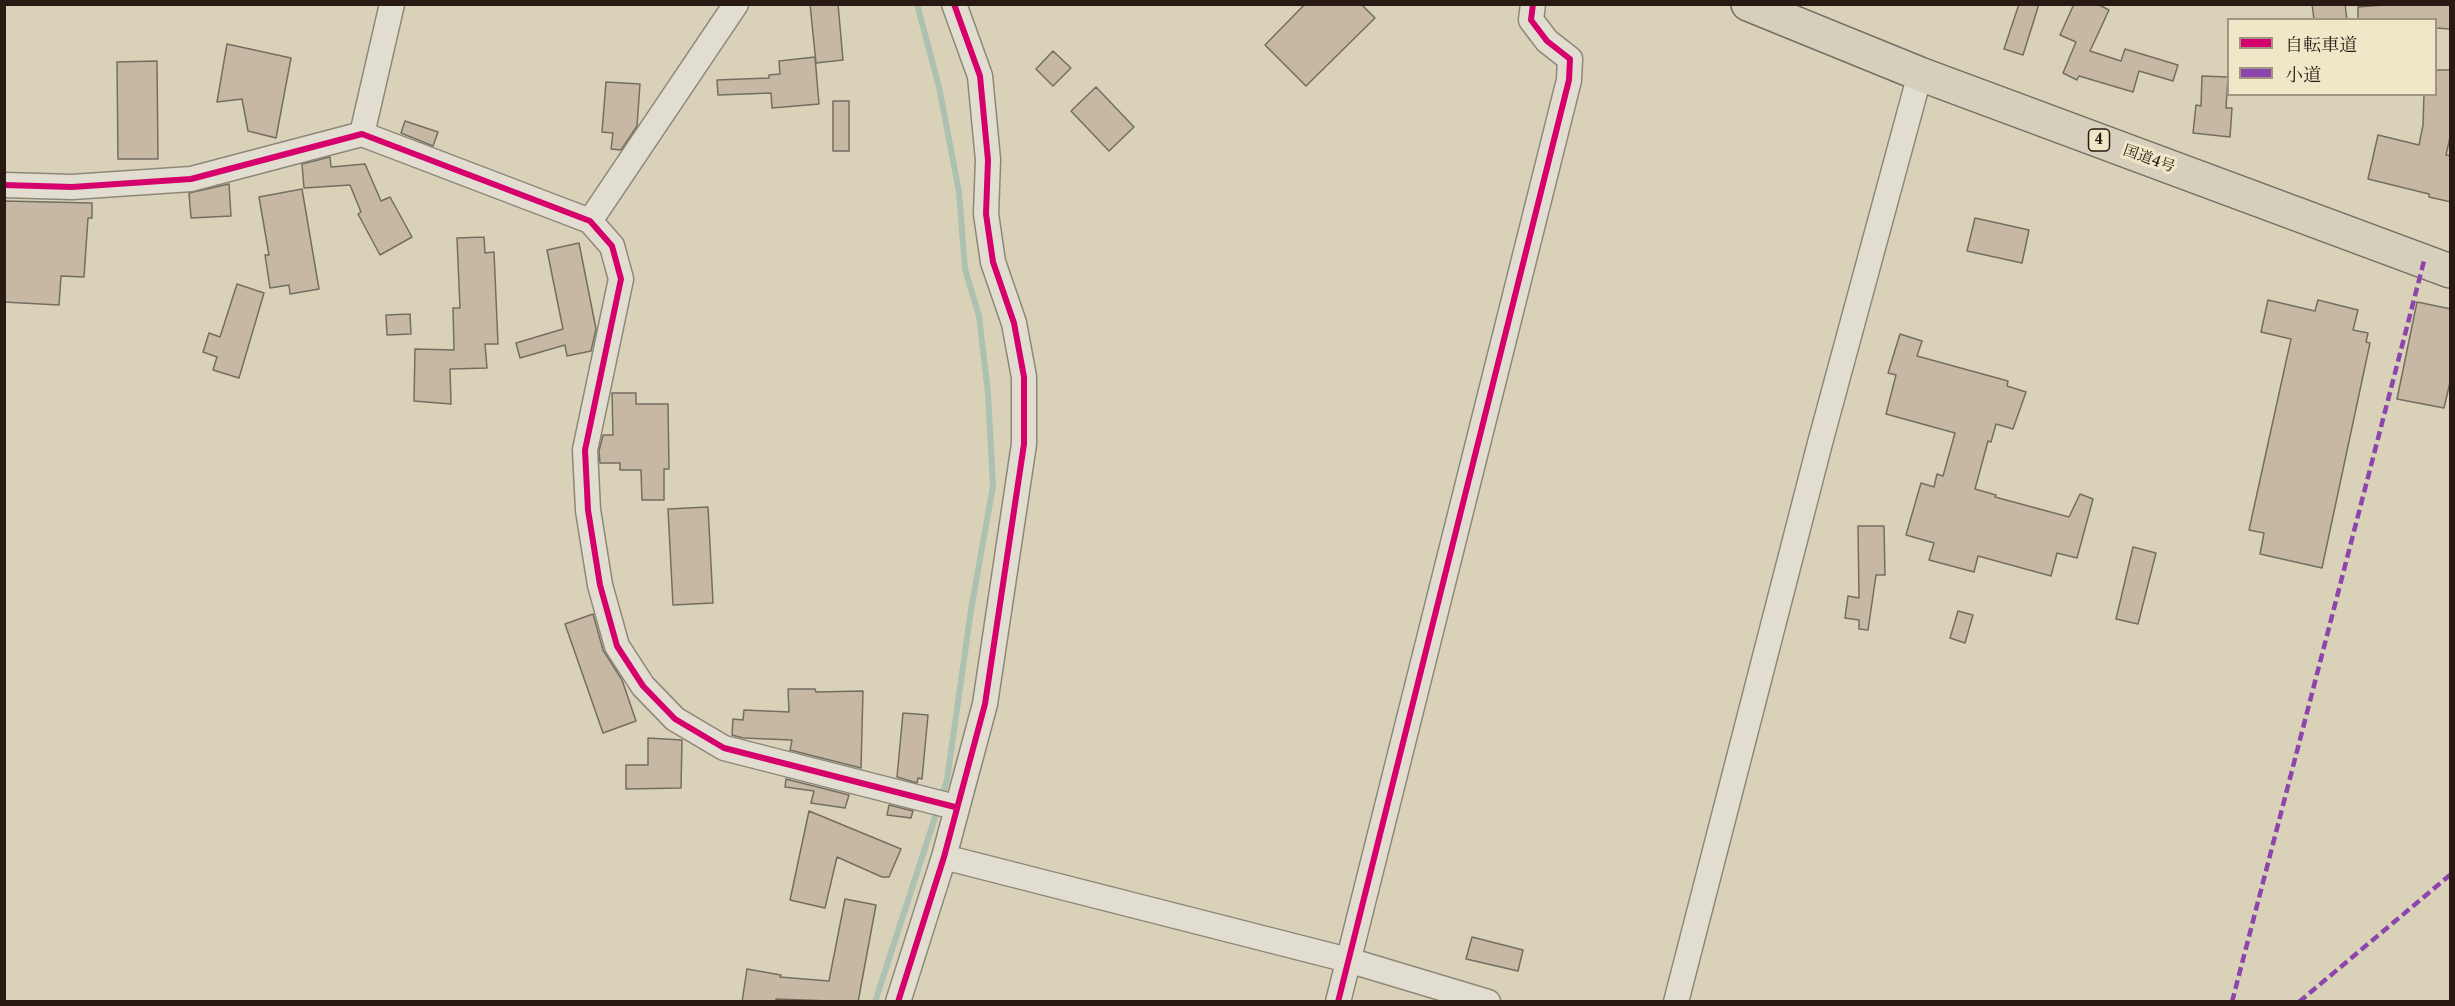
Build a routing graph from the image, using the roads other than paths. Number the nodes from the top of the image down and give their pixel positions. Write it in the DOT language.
graph roads {
  1 [pos="392,4"];
  2 [pos="736,4"];
  3 [pos="954,4"];
  4 [pos="1533,4"];
  5 [pos="1748,4"];
  6 [pos="1920,74"];
  7 [pos="362,134"];
  8 [pos="4,184"];
  9 [pos="590,221"];
  10 [pos="2451,271"];
  11 [pos="944,804"];
  12 [pos="944,857"];
  13 [pos="1348,960"];
  14 [pos="898,1002"];
  15 [pos="1338,1002"];
  16 [pos="1488,1002"];
  17 [pos="1676,1002"];
  1 -- 7 [label="street"];
  2 -- 9 [label="street"];
  3 -- 11 [label="street"];
  4 -- 13 [label="street"];
  5 -- 6 [label="highway, 国道4号 / 4"];
  6 -- 10 [label="highway, 国道4号 / 4"];
  6 -- 17 [label="street"];
  7 -- 8 [label="street"];
  7 -- 9 [label="street"];
  9 -- 11 [label="street"];
  11 -- 12 [label="street"];
  12 -- 13 [label="street"];
  12 -- 14 [label="street"];
  13 -- 15 [label="street"];
  13 -- 16 [label="street"];
}
